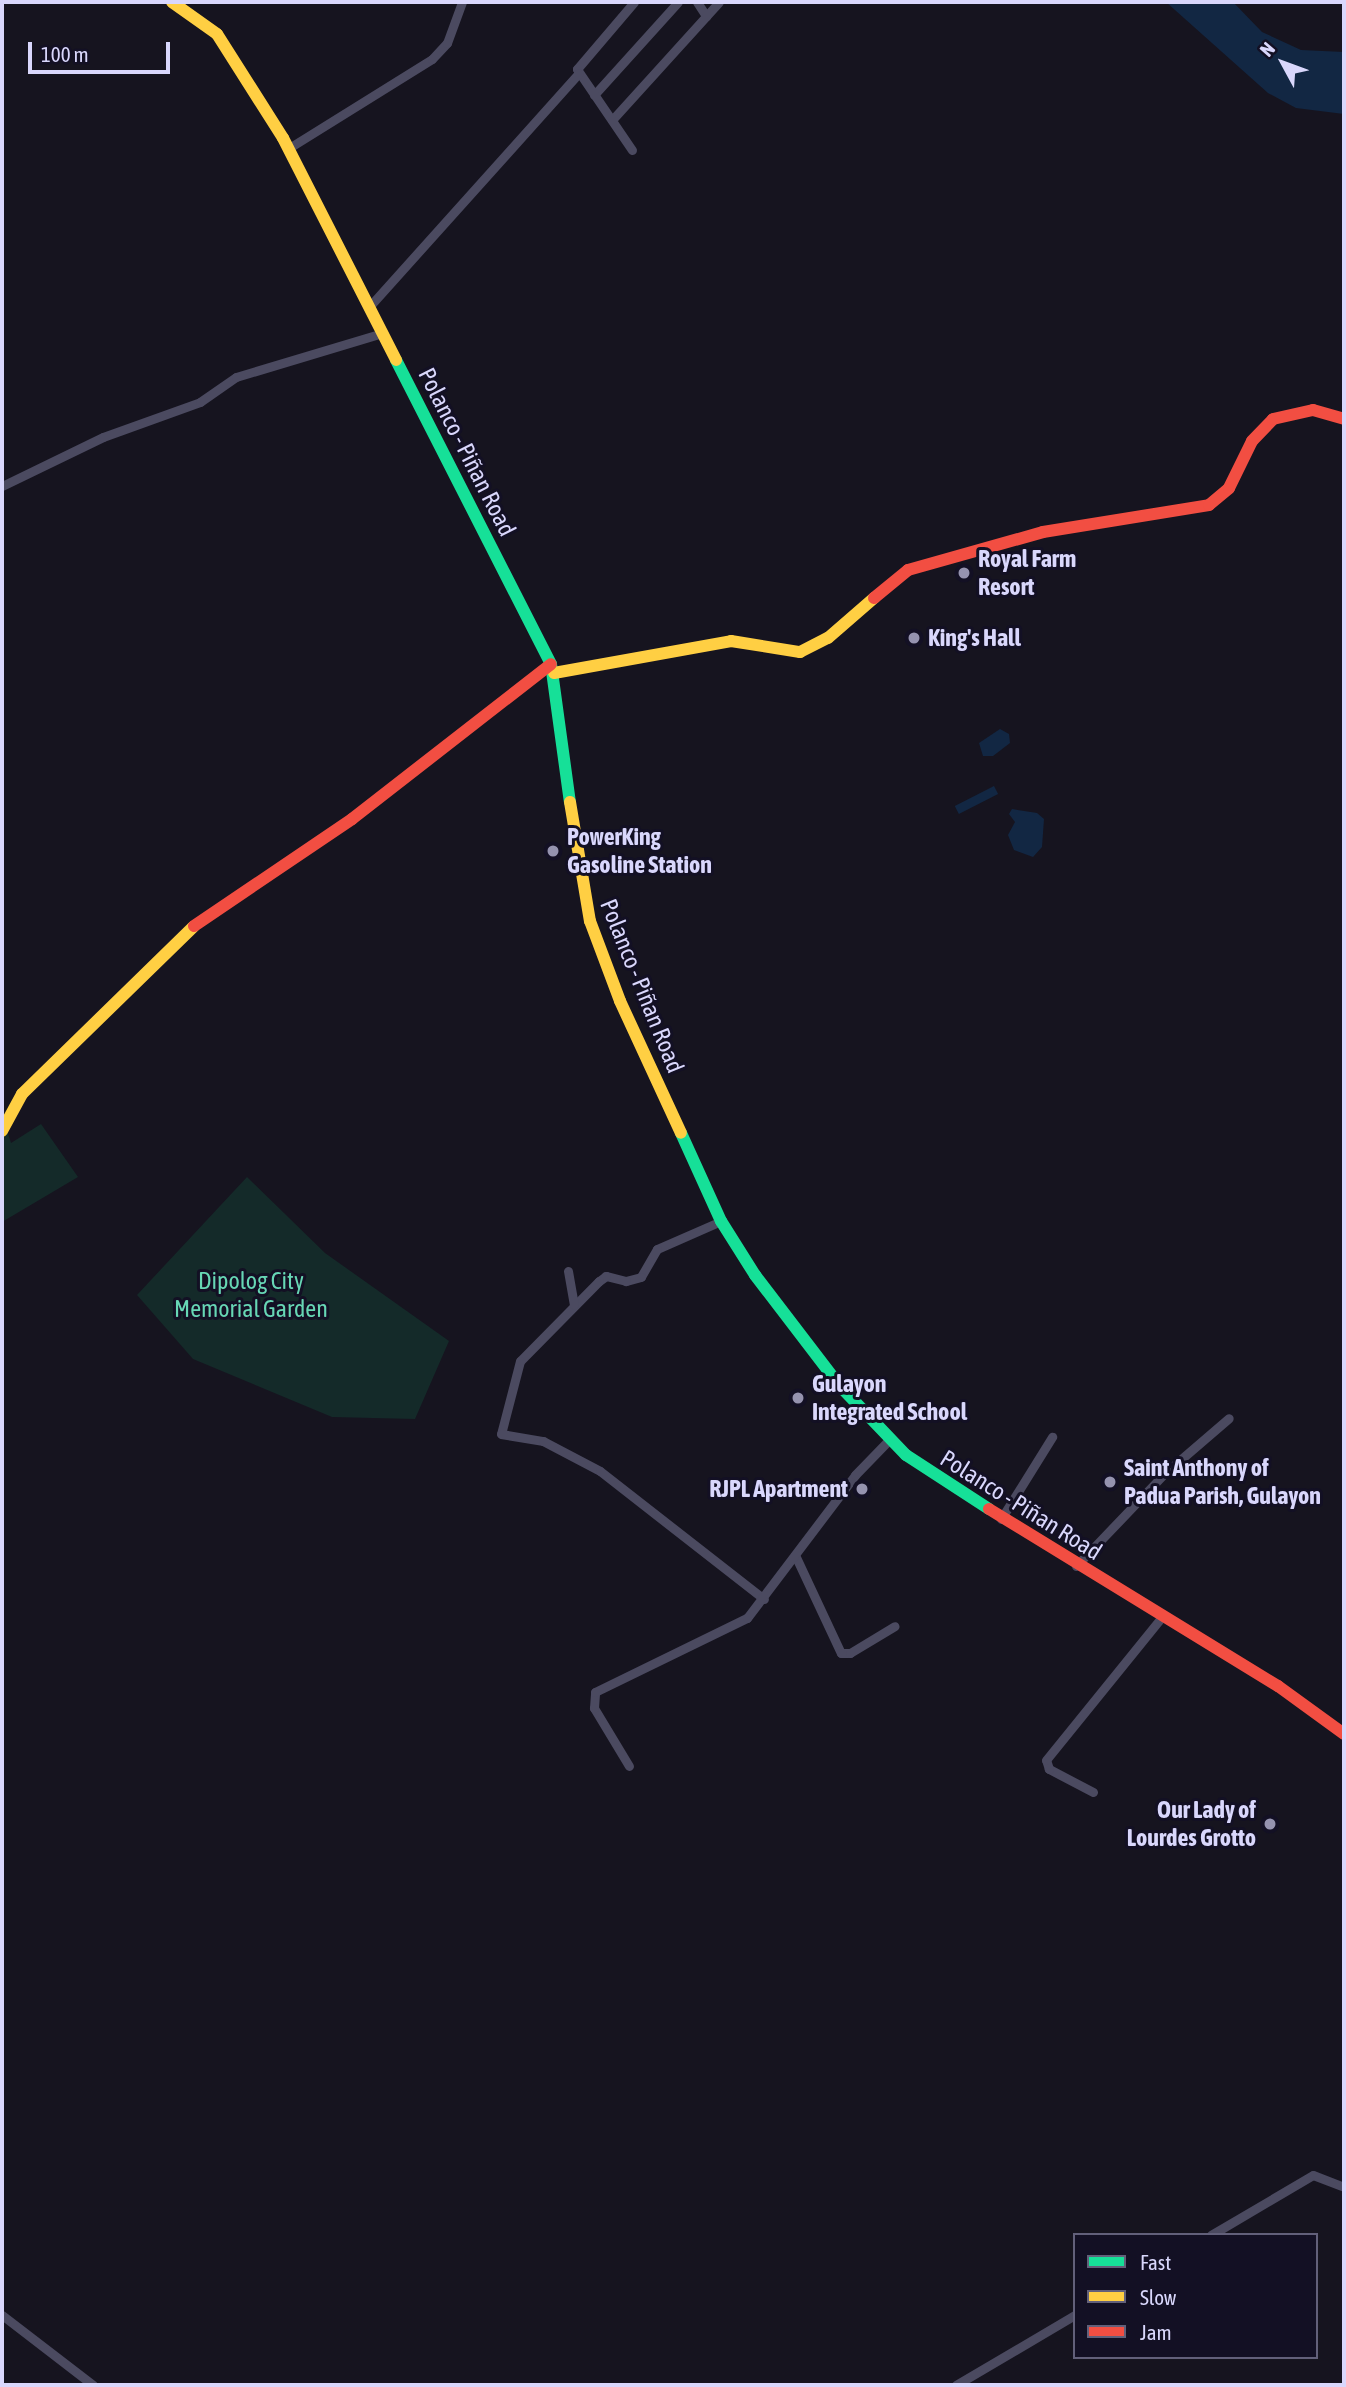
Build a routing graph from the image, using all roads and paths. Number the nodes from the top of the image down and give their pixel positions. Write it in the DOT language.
graph roads {
  1 [pos="172,2"];
  2 [pos="462,2"];
  3 [pos="634,2"];
  4 [pos="678,2"];
  5 [pos="697,2"];
  6 [pos="719,2"];
  7 [pos="706,16"];
  8 [pos="579,73"];
  9 [pos="594,95"];
  10 [pos="612,120"];
  11 [pos="289,148"];
  12 [pos="632,150"];
  13 [pos="369,307"];
  14 [pos="383,333"];
  15 [pos="1344,419"];
  16 [pos="2,486"];
  17 [pos="552,668"];
  18 [pos="2,1131"];
  19 [pos="721,1221"];
  20 [pos="568,1270"];
  21 [pos="575,1304"];
  22 [pos="1229,1418"];
  23 [pos="1052,1437"];
  24 [pos="888,1441"];
  25 [pos="1000,1519"];
  26 [pos="795,1555"];
  27 [pos="1076,1566"];
  28 [pos="764,1599"];
  29 [pos="1162,1617"];
  30 [pos="895,1626"];
  31 [pos="1344,1734"];
  32 [pos="629,1766"];
  33 [pos="1093,1792"];
  34 [pos="1344,2188"];
  35 [pos="1214,2233"];
  36 [pos="2,2315"];
  37 [pos="1073,2316"];
  38 [pos="93,2385"];
  39 [pos="956,2385"];
  1 -- 11 [label="main road, Polanco - Piñan Road"];
  2 -- 11 [label="street"];
  3 -- 8 [label="street"];
  4 -- 9 [label="street"];
  5 -- 7 [label="street"];
  6 -- 7 [label="street"];
  7 -- 10 [label="street"];
  8 -- 9 [label="street"];
  8 -- 13 [label="street"];
  9 -- 10 [label="street"];
  10 -- 12 [label="street"];
  11 -- 13 [label="main road, Polanco - Piñan Road"];
  13 -- 14 [label="main road, Polanco - Piñan Road"];
  14 -- 16 [label="street"];
  14 -- 17 [label="main road, Polanco - Piñan Road"];
  15 -- 17 [label="main road"];
  17 -- 18 [label="main road"];
  17 -- 19 [label="main road, Polanco - Piñan Road"];
  19 -- 21 [label="street"];
  19 -- 24 [label="main road, Polanco - Piñan Road"];
  20 -- 21 [label="street"];
  21 -- 28 [label="street"];
  22 -- 27 [label="street"];
  23 -- 25 [label="street"];
  24 -- 25 [label="main road, Polanco - Piñan Road"];
  24 -- 26 [label="street"];
  25 -- 27 [label="main road, Polanco - Piñan Road"];
  26 -- 28 [label="street"];
  26 -- 30 [label="street"];
  27 -- 29 [label="main road, Polanco - Piñan Road"];
  28 -- 32 [label="street"];
  29 -- 31 [label="main road, Polanco - Piñan Road"];
  29 -- 33 [label="street"];
  34 -- 35 [label="street"];
  36 -- 38 [label="street"];
  37 -- 39 [label="street"];
}
